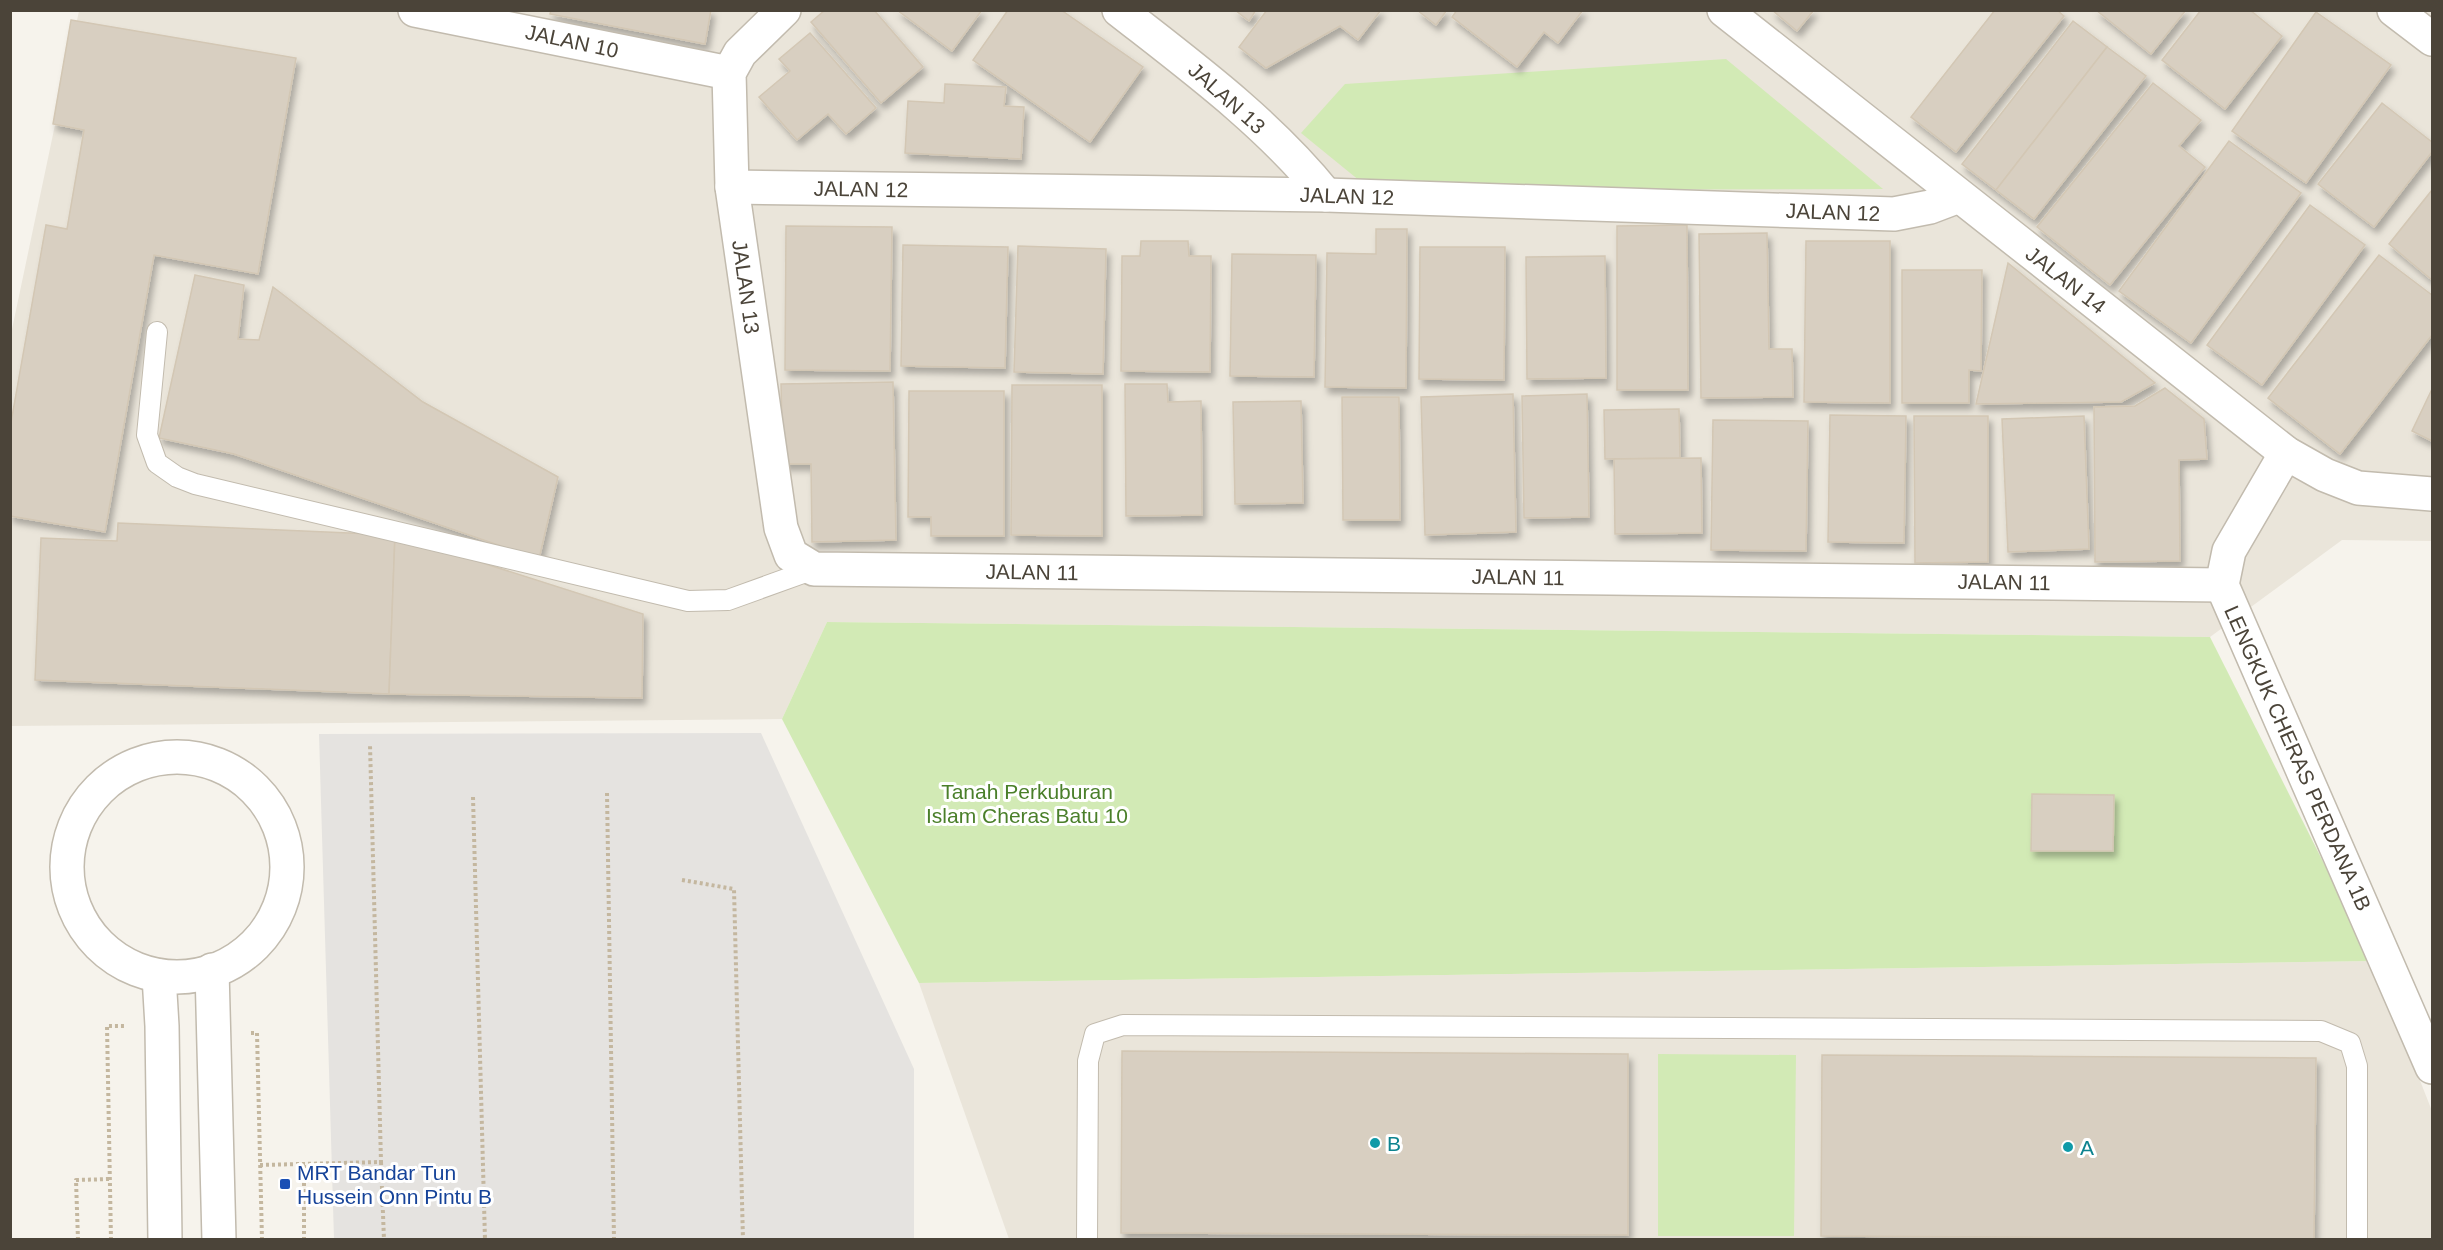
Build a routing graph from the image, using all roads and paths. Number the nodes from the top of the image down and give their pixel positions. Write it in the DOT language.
graph roads {
  1 [pos="415,10"];
  2 [pos="784,10"];
  3 [pos="1119,10"];
  4 [pos="1724,10"];
  5 [pos="2394,10"];
  6 [pos="509,19"];
  7 [pos="2433,39"];
  8 [pos="729,73"];
  9 [pos="732,187"];
  10 [pos="1326,195"];
  11 [pos="1959,196"];
  12 [pos="157,332"];
  13 [pos="2286,453"];
  14 [pos="2433,494"];
  15 [pos="814,569"];
  16 [pos="2222,585"];
  17 [pos="370,745"];
  18 [pos="607,793"];
  19 [pos="473,797"];
  20 [pos="682,880"];
  21 [pos="212,970"];
  22 [pos="159,976"];
  23 [pos="162,1026"];
  24 [pos="2433,1067"];
  25 [pos="381,1162"];
  26 [pos="304,1164"];
  27 [pos="260,1166"];
  28 [pos="110,1179"];
  29 [pos="78,1239"];
  30 [pos="111,1239"];
  31 [pos="165,1239"];
  32 [pos="219,1239"];
  33 [pos="304,1239"];
  34 [pos="384,1239"];
  35 [pos="485,1239"];
  36 [pos="614,1239"];
  37 [pos="743,1239"];
  38 [pos="1087,1239"];
  39 [pos="2357,1239"];
  1 -- 6 [label="street, JALAN 10"];
  2 -- 8 [label="street"];
  3 -- 10 [label="street, JALAN 13"];
  4 -- 11 [label="street, JALAN 14"];
  5 -- 7 [label="street"];
  6 -- 8 [label="street, JALAN 10"];
  8 -- 9 [label="street, JALAN 13"];
  9 -- 10 [label="street, JALAN 12"];
  9 -- 15 [label="street, JALAN 13"];
  10 -- 11 [label="street, JALAN 12"];
  11 -- 13 [label="street, JALAN 14"];
  12 -- 15 [label="lane"];
  13 -- 14 [label="street, JALAN 14"];
  13 -- 16 [label="street, LENGKUK CHERAS PERDANA 1B"];
  15 -- 16 [label="street, JALAN 11"];
  16 -- 24 [label="street, LENGKUK CHERAS PERDANA 1B"];
  17 -- 25 [label="path"];
  18 -- 36 [label="path"];
  19 -- 35 [label="path"];
  20 -- 37 [label="path"];
  21 -- 22 [label="street"];
  21 -- 22 [label="street"];
  21 -- 32 [label="street"];
  22 -- 23 [label="street"];
  23 -- 28 [label="path"];
  23 -- 31 [label="street"];
  25 -- 26 [label="path"];
  25 -- 34 [label="path"];
  26 -- 27 [label="path"];
  26 -- 33 [label="path"];
  28 -- 29 [label="path"];
  28 -- 30 [label="path"];
  38 -- 39 [label="lane"];
}
